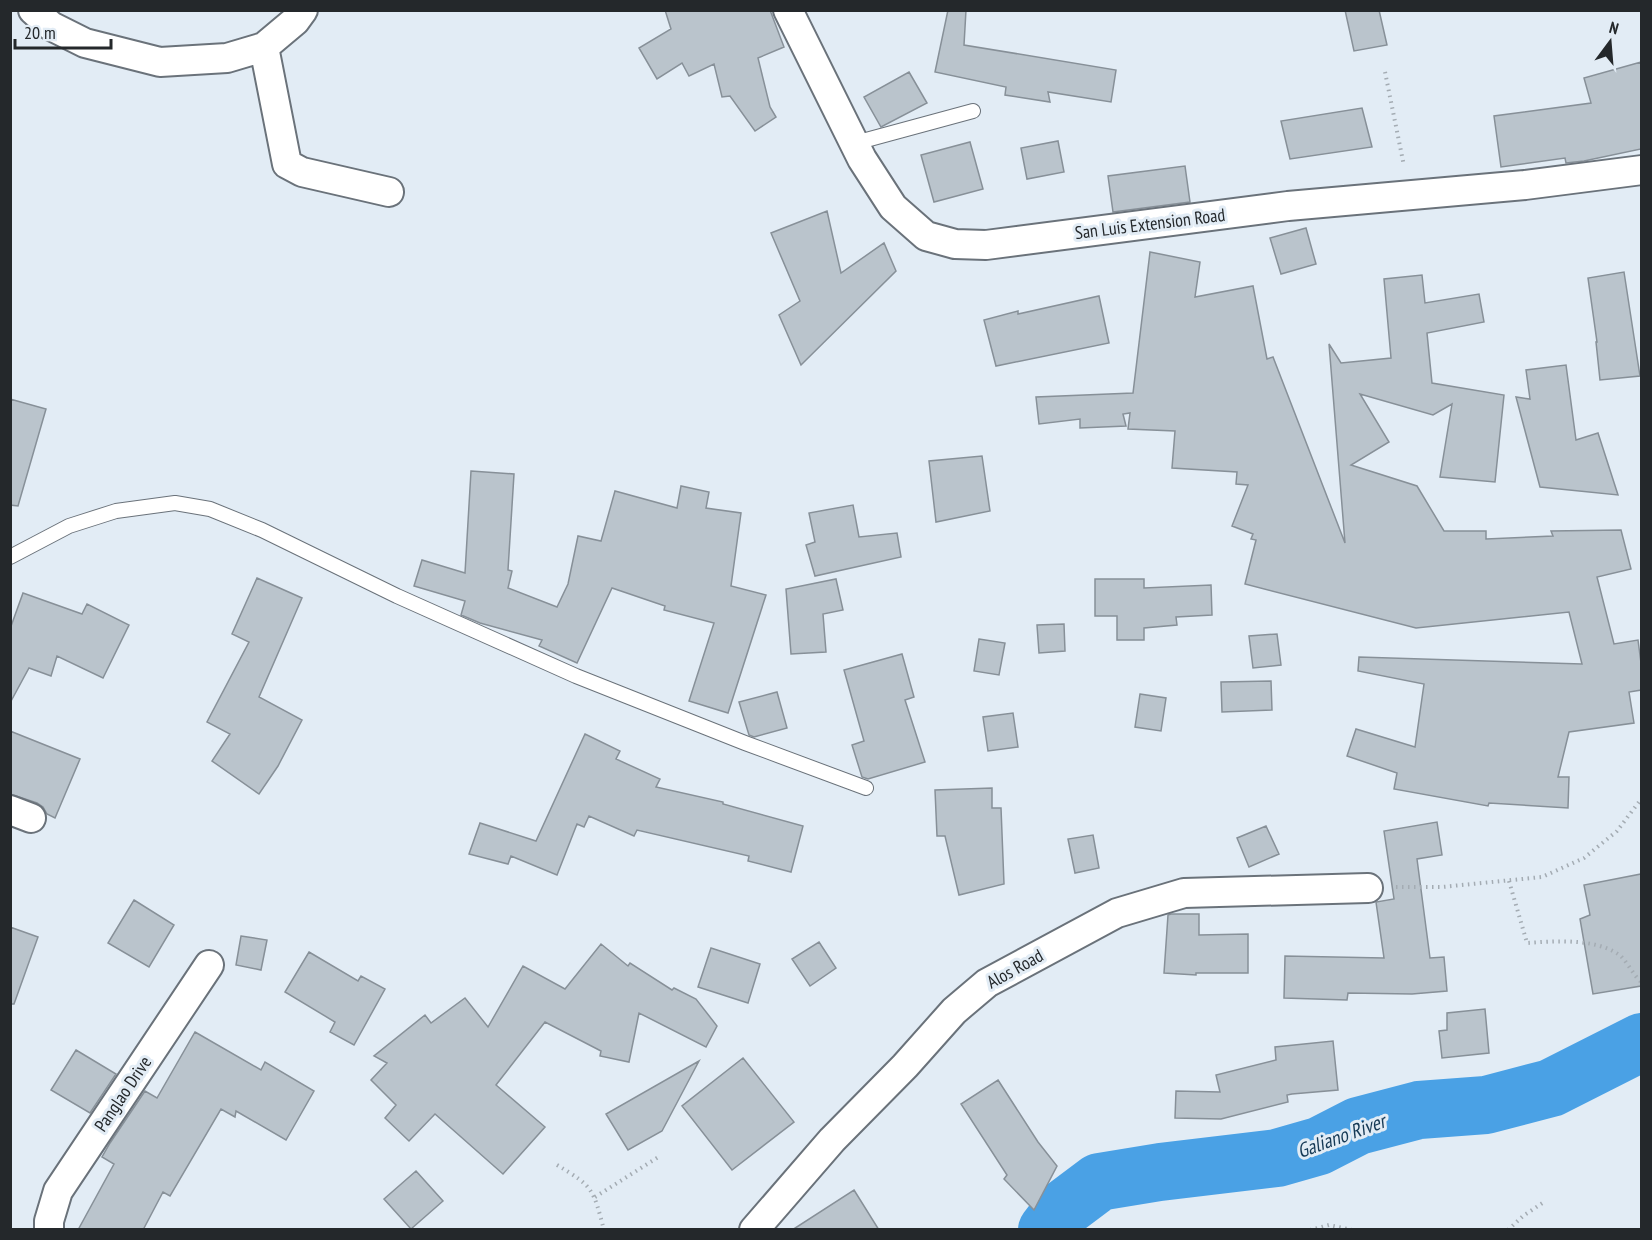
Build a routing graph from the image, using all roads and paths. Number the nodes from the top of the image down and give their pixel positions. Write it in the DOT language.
graph roads {
  1 [pos="33,10"];
  2 [pos="303,10"];
  3 [pos="788,10"];
  4 [pos="264,47"];
  5 [pos="1385,72"];
  6 [pos="973,111"];
  7 [pos="855,143"];
  8 [pos="1641,170"];
  9 [pos="389,192"];
  10 [pos="1409,194"];
  11 [pos="10,557"];
  12 [pos="866,788"];
  13 [pos="1641,798"];
  14 [pos="1509,881"];
  15 [pos="1368,888"];
  16 [pos="209,964"];
  17 [pos="1641,983"];
  18 [pos="660,1156"];
  19 [pos="557,1165"];
  20 [pos="595,1197"];
  21 [pos="1544,1202"];
  22 [pos="49,1230"];
  23 [pos="604,1230"];
  24 [pos="754,1230"];
  25 [pos="1310,1230"];
  26 [pos="1352,1230"];
  27 [pos="1508,1230"];
  1 -- 4 [label="street"];
  2 -- 4 [label="street"];
  3 -- 7 [label="street, San Luis Extension Road"];
  4 -- 9 [label="street"];
  5 -- 10 [label="path"];
  6 -- 7 [label="lane"];
  7 -- 10 [label="street, San Luis Extension Road"];
  8 -- 10 [label="street, San Luis Extension Road"];
  11 -- 12 [label="lane"];
  13 -- 14 [label="path"];
  14 -- 15 [label="path"];
  14 -- 17 [label="path"];
  15 -- 24 [label="street, Alos Road"];
  16 -- 22 [label="street, Panglao Drive"];
  18 -- 20 [label="path"];
  19 -- 20 [label="path"];
  20 -- 23 [label="path"];
  21 -- 27 [label="path"];
  25 -- 26 [label="path"];
}
